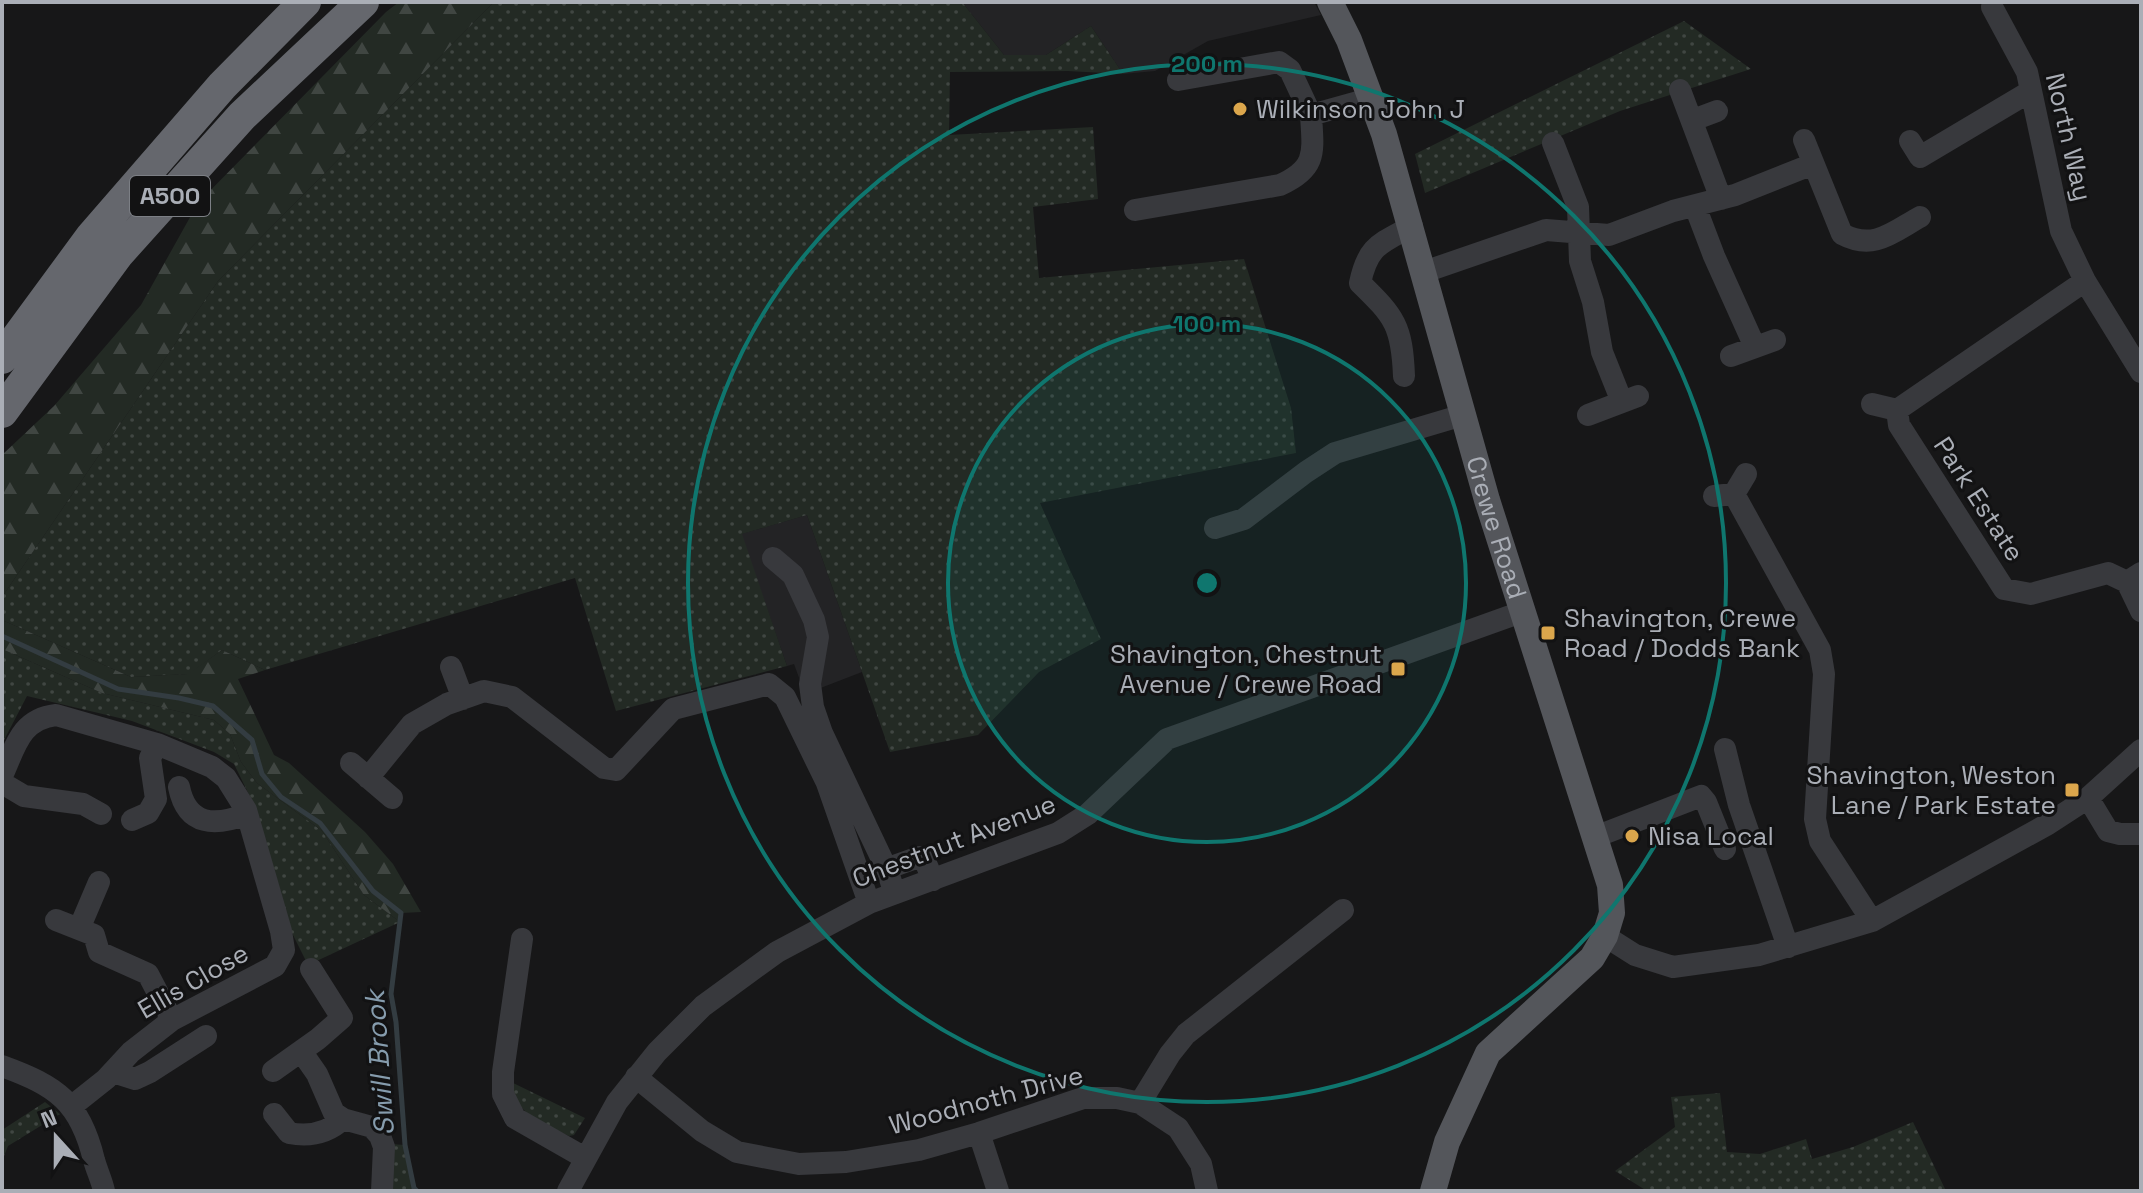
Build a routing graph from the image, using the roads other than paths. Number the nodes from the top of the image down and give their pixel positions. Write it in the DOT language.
graph roads {
  1 [pos="305,2"];
  2 [pos="363,2"];
  3 [pos="1330,2"];
  4 [pos="1992,7"];
  5 [pos="1178,80"];
  6 [pos="1680,90"];
  7 [pos="2031,91"];
  8 [pos="1372,98"];
  9 [pos="1717,111"];
  10 [pos="1311,115"];
  11 [pos="1693,120"];
  12 [pos="1804,140"];
  13 [pos="1910,141"];
  14 [pos="1553,143"];
  15 [pos="1813,164"];
  16 [pos="1721,199"];
  17 [pos="1695,206"];
  18 [pos="1135,210"];
  19 [pos="1920,217"];
  20 [pos="1412,226"];
  21 [pos="1578,233"];
  22 [pos="1424,272"];
  23 [pos="2085,281"];
  24 [pos="1731,356"];
  25 [pos="2,358"];
  26 [pos="2141,372"];
  27 [pos="1404,376"];
  28 [pos="1872,404"];
  29 [pos="1897,410"];
  30 [pos="2,412"];
  31 [pos="1463,415"];
  32 [pos="1588,415"];
  33 [pos="1746,474"];
  34 [pos="1215,528"];
  35 [pos="773,558"];
  36 [pos="2134,578"];
  37 [pos="1524,611"];
  38 [pos="2141,611"];
  39 [pos="451,667"];
  40 [pos="463,699"];
  41 [pos="157,744"];
  42 [pos="1725,749"];
  43 [pos="2141,750"];
  44 [pos="351,763"];
  45 [pos="2,776"];
  46 [pos="368,778"];
  47 [pos="2,783"];
  48 [pos="179,787"];
  49 [pos="392,798"];
  50 [pos="2088,798"];
  51 [pos="101,814"];
  52 [pos="247,814"];
  53 [pos="132,820"];
  54 [pos="2141,834"];
  55 [pos="1595,837"];
  56 [pos="1725,849"];
  57 [pos="99,882"];
  58 [pos="892,883"];
  59 [pos="869,903"];
  60 [pos="1343,910"];
  61 [pos="56,920"];
  62 [pos="1872,921"];
  63 [pos="79,929"];
  64 [pos="1605,936"];
  65 [pos="522,939"];
  66 [pos="1788,947"];
  67 [pos="311,969"];
  68 [pos="178,1035"];
  69 [pos="206,1036"];
  70 [pos="309,1045"];
  71 [pos="2,1066"];
  72 [pos="273,1071"];
  73 [pos="113,1072"];
  74 [pos="636,1077"];
  75 [pos="1140,1103"];
  76 [pos="72,1106"];
  77 [pos="274,1114"];
  78 [pos="343,1119"];
  79 [pos="979,1133"];
  80 [pos="585,1158"];
  81 [pos="104,1191"];
  82 [pos="382,1191"];
  83 [pos="568,1191"];
  84 [pos="998,1191"];
  85 [pos="1207,1191"];
  86 [pos="1433,1191"];
  1 -- 25 [label="highway, A500"];
  2 -- 30 [label="highway, A500"];
  3 -- 8 [label="main road, Crewe Road"];
  4 -- 7 [label="street, North Way"];
  5 -- 10 [label="street"];
  6 -- 11 [label="street"];
  7 -- 13 [label="street"];
  7 -- 23 [label="street, North Way"];
  8 -- 10 [label="street"];
  8 -- 20 [label="main road, Crewe Road"];
  9 -- 11 [label="street"];
  10 -- 18 [label="street"];
  11 -- 16 [label="street"];
  12 -- 15 [label="street"];
  14 -- 21 [label="street"];
  15 -- 16 [label="street"];
  15 -- 19 [label="street"];
  16 -- 17 [label="street"];
  17 -- 21 [label="street"];
  17 -- 24 [label="street"];
  20 -- 22 [label="main road, Crewe Road"];
  20 -- 27 [label="street"];
  21 -- 22 [label="street"];
  21 -- 32 [label="street"];
  22 -- 31 [label="main road, Crewe Road"];
  23 -- 26 [label="street"];
  23 -- 29 [label="street"];
  28 -- 29 [label="street"];
  29 -- 36 [label="street, Park Estate"];
  31 -- 34 [label="street"];
  31 -- 37 [label="main road, Crewe Road"];
  33 -- 62 [label="street"];
  35 -- 58 [label="street"];
  36 -- 38 [label="street, Park Estate"];
  37 -- 55 [label="main road, Crewe Road"];
  37 -- 58 [label="street, Chestnut Avenue"];
  39 -- 40 [label="street"];
  40 -- 46 [label="street"];
  40 -- 59 [label="street"];
  41 -- 45 [label="street, Ellis Close"];
  41 -- 52 [label="street, Ellis Close"];
  41 -- 53 [label="street"];
  42 -- 66 [label="street"];
  43 -- 50 [label="street"];
  44 -- 46 [label="street"];
  46 -- 49 [label="street"];
  47 -- 51 [label="street"];
  48 -- 52 [label="street"];
  50 -- 54 [label="street"];
  50 -- 62 [label="street"];
  52 -- 68 [label="street, Ellis Close"];
  55 -- 56 [label="street"];
  55 -- 64 [label="main road, Crewe Road"];
  57 -- 63 [label="street"];
  58 -- 59 [label="street, Chestnut Avenue"];
  59 -- 74 [label="street, Chestnut Avenue"];
  60 -- 75 [label="street"];
  61 -- 63 [label="street"];
  62 -- 66 [label="street"];
  63 -- 68 [label="street"];
  64 -- 66 [label="street"];
  64 -- 86 [label="main road, Crewe Road"];
  65 -- 80 [label="street"];
  67 -- 70 [label="street"];
  68 -- 69 [label="street"];
  68 -- 73 [label="street, Ellis Close"];
  68 -- 73 [label="street"];
  70 -- 72 [label="street"];
  70 -- 78 [label="street"];
  71 -- 76 [label="street"];
  73 -- 76 [label="street, Ellis Close"];
  74 -- 79 [label="street, Woodnoth Drive"];
  74 -- 80 [label="street, Chestnut Avenue"];
  75 -- 79 [label="street, Woodnoth Drive"];
  75 -- 85 [label="street"];
  76 -- 81 [label="street"];
  77 -- 78 [label="street"];
  78 -- 82 [label="street"];
  79 -- 84 [label="street"];
  80 -- 83 [label="street, Chestnut Avenue"];
}
